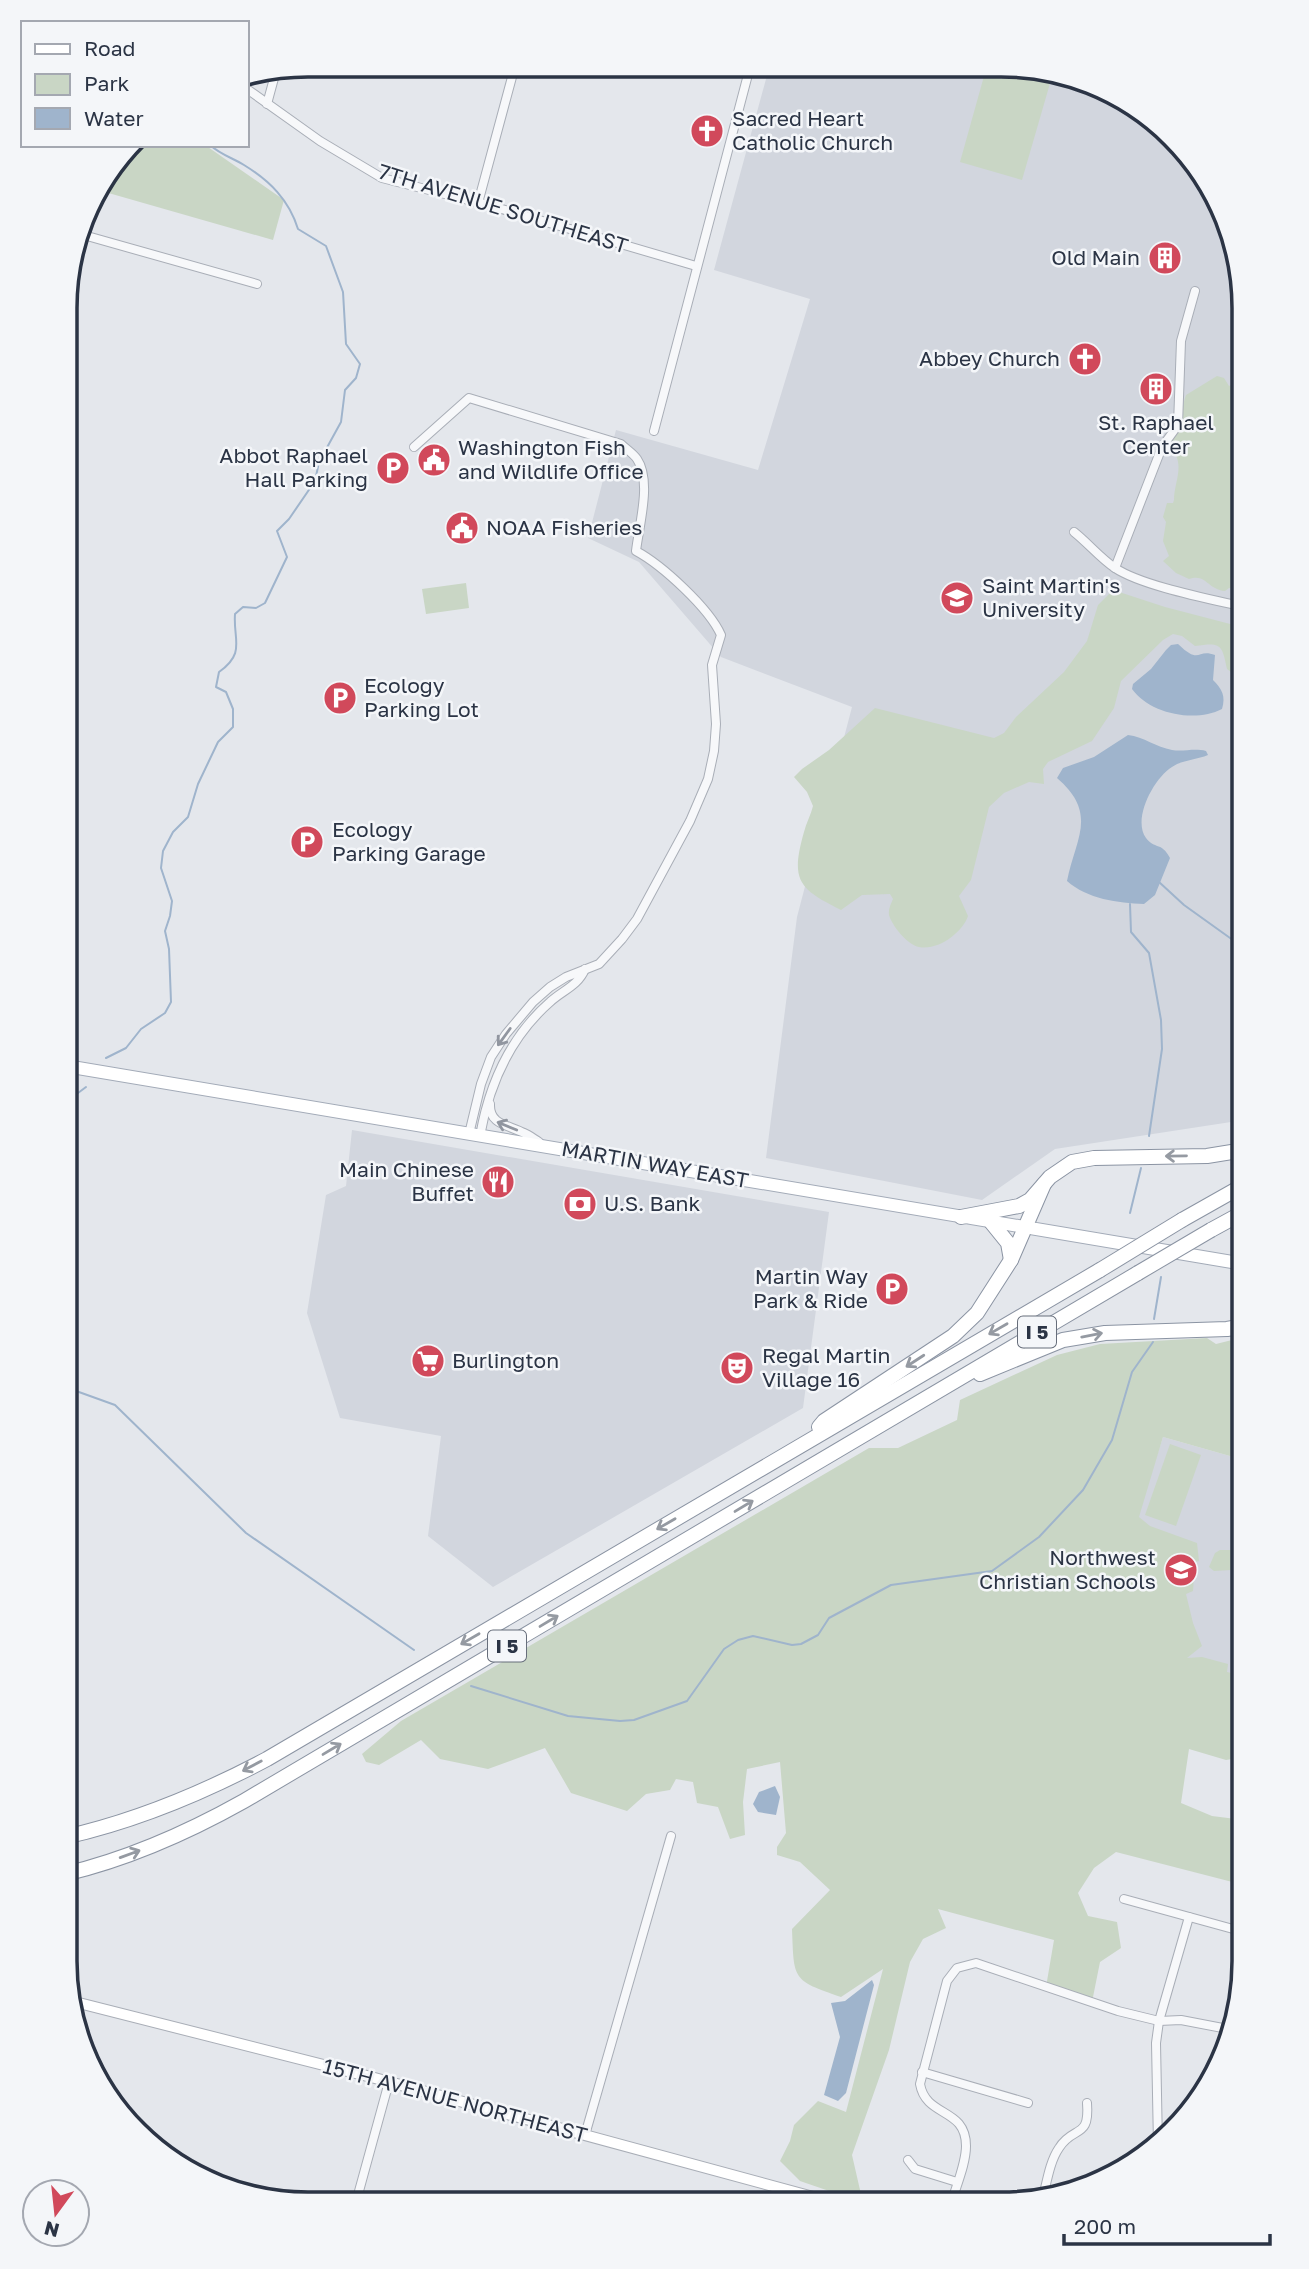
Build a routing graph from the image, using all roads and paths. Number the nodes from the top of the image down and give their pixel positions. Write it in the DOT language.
graph roads {
  1 [pos="512,77"];
  2 [pos="748,77"];
  3 [pos="274,80"];
  4 [pos="248,90"];
  5 [pos="267,104"];
  6 [pos="478,202"];
  7 [pos="89,237"];
  8 [pos="696,267"];
  9 [pos="257,284"];
  10 [pos="1195,291"];
  11 [pos="654,430"];
  12 [pos="414,447"];
  13 [pos="1074,532"];
  14 [pos="1115,568"];
  15 [pos="1232,604"];
  16 [pos="585,970"];
  17 [pos="77,1068"];
  18 [pos="490,1092"];
  19 [pos="475,1135"];
  20 [pos="545,1146"];
  21 [pos="1232,1152"];
  22 [pos="1044,1184"];
  23 [pos="1232,1192"];
  24 [pos="961,1217"];
  25 [pos="1232,1219"];
  26 [pos="991,1222"];
  27 [pos="1026,1228"];
  28 [pos="1011,1260"];
  29 [pos="1232,1262"];
  30 [pos="1232,1328"];
  31 [pos="936,1392"];
  32 [pos="809,1440"];
  33 [pos="77,1834"];
  34 [pos="671,1836"];
  35 [pos="77,1870"];
  36 [pos="1124,1899"];
  37 [pos="1189,1917"];
  38 [pos="1232,1929"];
  39 [pos="81,2003"];
  40 [pos="1159,2021"];
  41 [pos="1222,2029"];
  42 [pos="922,2072"];
  43 [pos="389,2082"];
  44 [pos="1028,2103"];
  45 [pos="1087,2104"];
  46 [pos="1159,2129"];
  47 [pos="585,2135"];
  48 [pos="908,2160"];
  49 [pos="957,2182"];
  50 [pos="1046,2187"];
  51 [pos="359,2192"];
  52 [pos="793,2192"];
  53 [pos="954,2192"];
  1 -- 6 [label="street"];
  2 -- 8 [label="street"];
  3 -- 5 [label="street"];
  4 -- 5 [label="street, 7TH AVENUE SOUTHEAST"];
  5 -- 6 [label="street, 7TH AVENUE SOUTHEAST"];
  6 -- 8 [label="street, 7TH AVENUE SOUTHEAST"];
  7 -- 9 [label="street"];
  8 -- 11 [label="street"];
  10 -- 14 [label="street"];
  12 -- 16 [label="street"];
  13 -- 14 [label="street"];
  14 -- 15 [label="street"];
  16 -- 18 [label="street"];
  16 -- 19 [label="street, one-way"];
  17 -- 19 [label="main road, MARTIN WAY EAST"];
  18 -- 19 [label="street"];
  20 -- 18 [label="street, one-way"];
  19 -- 20 [label="main road, MARTIN WAY EAST"];
  20 -- 24 [label="main road, MARTIN WAY EAST"];
  21 -- 22 [label="highway, one-way"];
  22 -- 24 [label="highway"];
  22 -- 27 [label="highway"];
  23 -- 32 [label="highway, I 5, one-way, bridge"];
  24 -- 26 [label="main road, MARTIN WAY EAST"];
  25 -- 31 [label="highway, I 5, bridge"];
  26 -- 27 [label="main road, MARTIN WAY EAST"];
  26 -- 28 [label="highway"];
  27 -- 28 [label="highway"];
  27 -- 29 [label="main road, MARTIN WAY EAST"];
  28 -- 32 [label="highway, one-way"];
  31 -- 30 [label="highway, one-way"];
  35 -- 31 [label="highway, I 5, one-way"];
  32 -- 33 [label="highway, I 5, one-way"];
  34 -- 47 [label="street"];
  36 -- 37 [label="street"];
  37 -- 38 [label="street"];
  37 -- 40 [label="street"];
  39 -- 43 [label="street, 15TH AVENUE NORTHEAST"];
  40 -- 41 [label="street"];
  40 -- 42 [label="street"];
  40 -- 46 [label="street"];
  42 -- 44 [label="street"];
  42 -- 49 [label="street"];
  43 -- 47 [label="street, 15TH AVENUE NORTHEAST"];
  43 -- 51 [label="street"];
  45 -- 50 [label="street"];
  47 -- 52 [label="street, 15TH AVENUE NORTHEAST"];
  48 -- 49 [label="street"];
  49 -- 53 [label="street"];
}
